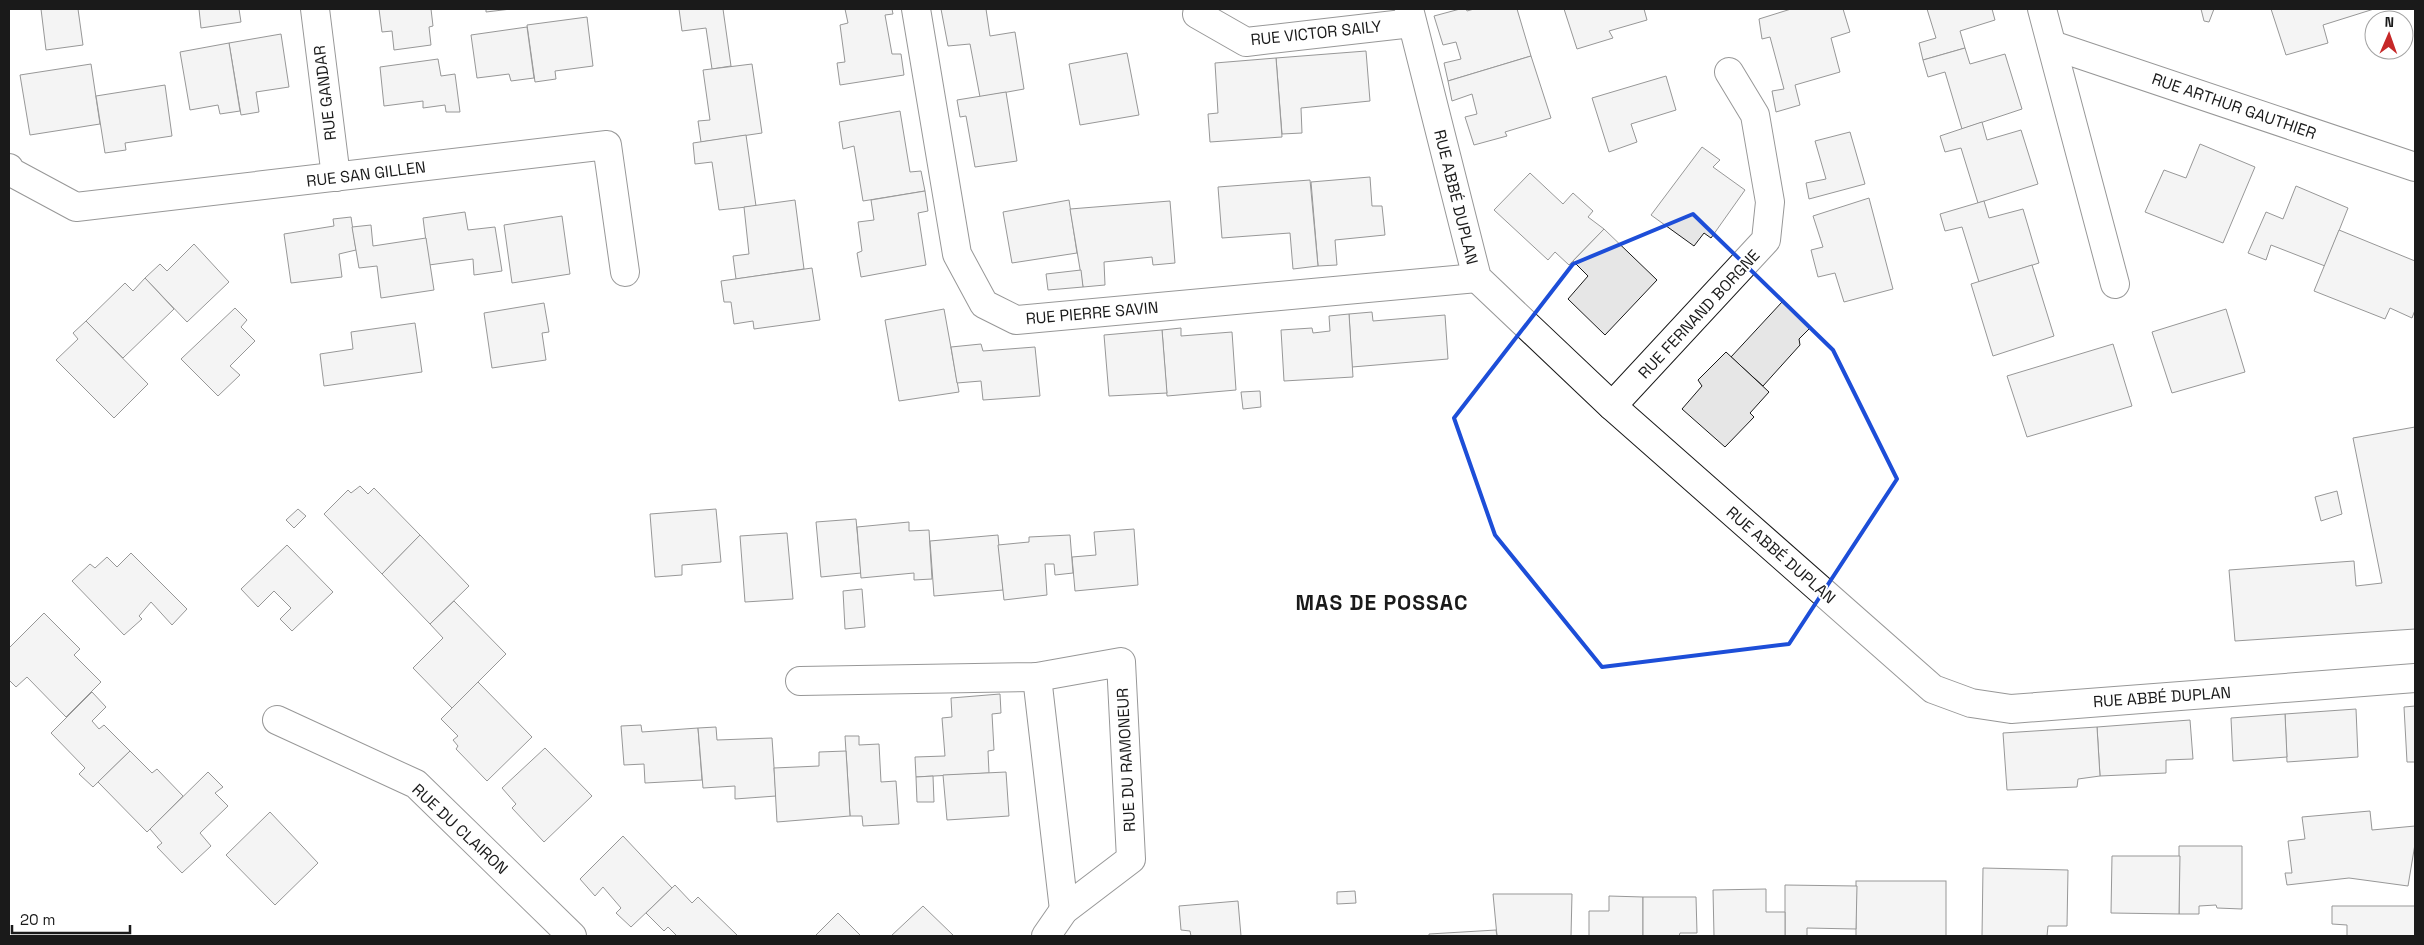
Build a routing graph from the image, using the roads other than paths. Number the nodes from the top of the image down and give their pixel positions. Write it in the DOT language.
graph roads {
  1 [pos="315,9"];
  2 [pos="916,9"];
  3 [pos="2042,9"];
  4 [pos="1197,14"];
  5 [pos="1411,16"];
  6 [pos="2052,45"];
  7 [pos="1728,72"];
  8 [pos="2415,167"];
  9 [pos="9,168"];
  10 [pos="336,177"];
  11 [pos="625,272"];
  12 [pos="1477,278"];
  13 [pos="2115,284"];
  14 [pos="1612,406"];
  15 [pos="1037,676"];
  16 [pos="2415,678"];
  17 [pos="800,681"];
  18 [pos="277,720"];
  19 [pos="1064,910"];
  20 [pos="572,936"];
  21 [pos="1046,936"];
  1 -- 10 [label="street, RUE GANDAR"];
  2 -- 12 [label="street, RUE PIERRE SAVIN"];
  3 -- 6 [label="street"];
  4 -- 5 [label="street, RUE VICTOR SAILY"];
  5 -- 12 [label="street, RUE ABBÉ DUPLAN"];
  6 -- 8 [label="street, RUE ARTHUR GAUTHIER"];
  6 -- 13 [label="street"];
  7 -- 14 [label="street, RUE FERNAND BORGNE"];
  9 -- 10 [label="street, RUE SAN GILLEN"];
  10 -- 11 [label="street, RUE SAN GILLEN"];
  12 -- 14 [label="street, RUE ABBÉ DUPLAN"];
  14 -- 16 [label="street, RUE ABBÉ DUPLAN"];
  15 -- 17 [label="street, RUE DU RAMONEUR"];
  15 -- 19 [label="street"];
  15 -- 19 [label="street, RUE DU RAMONEUR"];
  18 -- 20 [label="street, RUE DU CLAIRON"];
  19 -- 21 [label="street, RUE DU RAMONEUR"];
}
